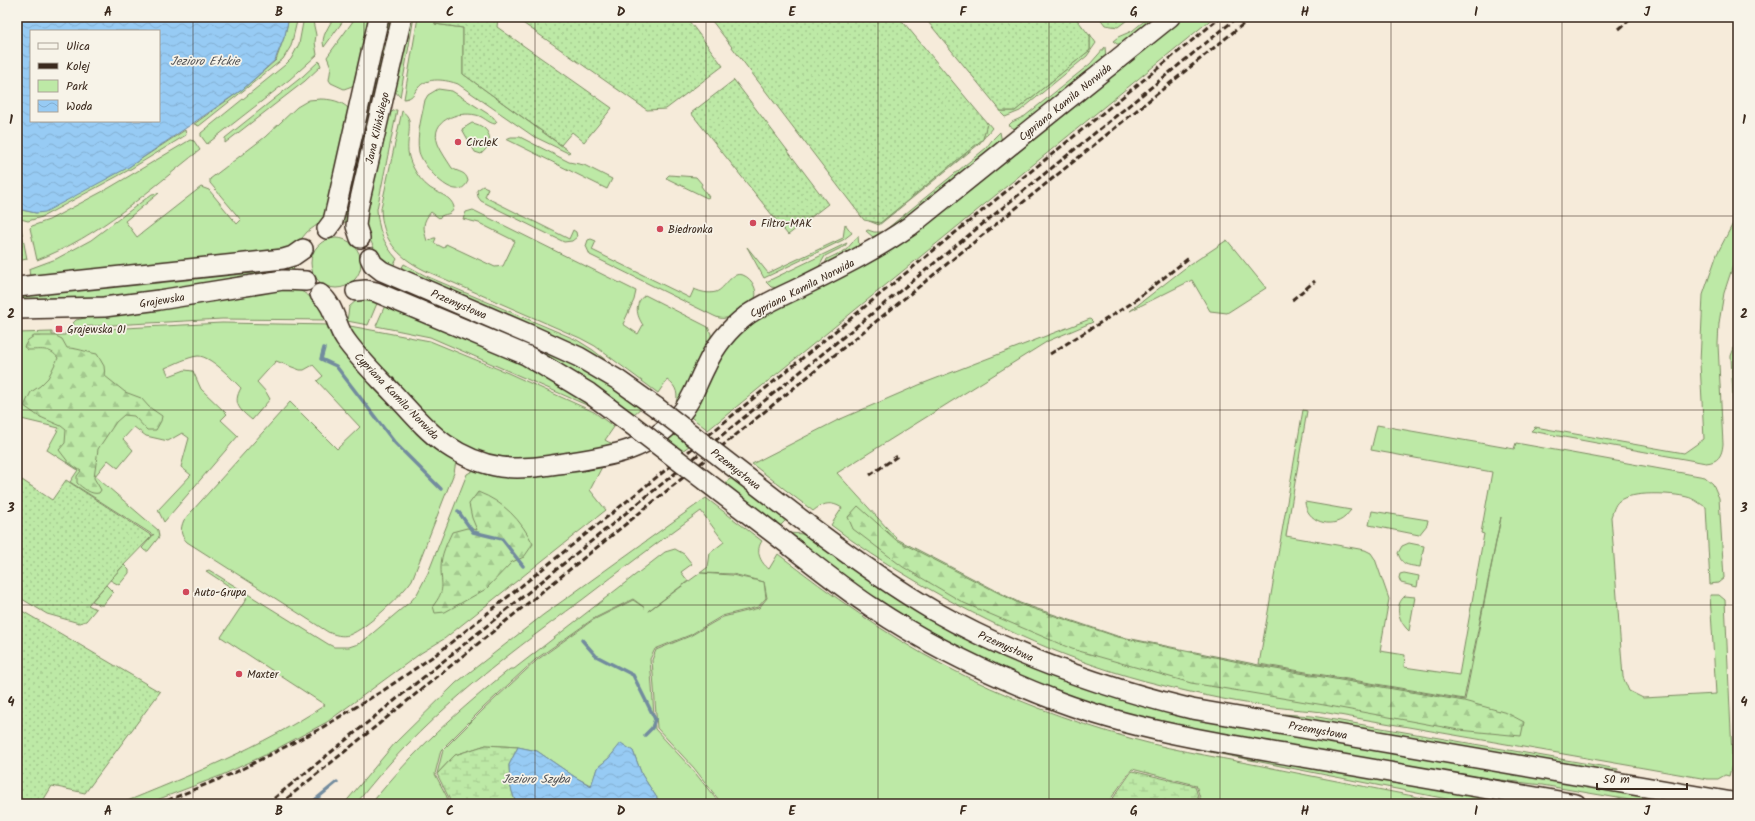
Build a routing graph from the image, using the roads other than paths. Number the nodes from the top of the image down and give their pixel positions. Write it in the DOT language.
graph roads {
  1 [pos="379,17"];
  2 [pos="402,17"];
  3 [pos="1170,17"];
  4 [pos="328,229"];
  5 [pos="360,238"];
  6 [pos="303,249"];
  7 [pos="370,258"];
  8 [pos="306,281"];
  9 [pos="17,287"];
  10 [pos="353,292"];
  11 [pos="320,294"];
  12 [pos="17,309"];
  13 [pos="347,341"];
  14 [pos="1738,803"];
  15 [pos="1576,804"];
  1 -- 4 [label="main road, Jana Kilińskiego"];
  2 -- 5 [label="main road, Jana Kilińskiego"];
  3 -- 13 [label="main road, Cypriana Kamila Norwida"];
  4 -- 5 [label="main road"];
  4 -- 6 [label="main road"];
  5 -- 7 [label="main road"];
  6 -- 8 [label="main road"];
  6 -- 9 [label="main road"];
  7 -- 10 [label="main road"];
  7 -- 14 [label="main road, Przemysłowa, bridge"];
  8 -- 11 [label="main road"];
  8 -- 12 [label="main road, Grajewska"];
  10 -- 11 [label="main road"];
  10 -- 13 [label="main road, Cypriana Kamila Norwida"];
  10 -- 15 [label="main road, Przemysłowa, bridge"];
  11 -- 13 [label="main road, Cypriana Kamila Norwida"];
}
